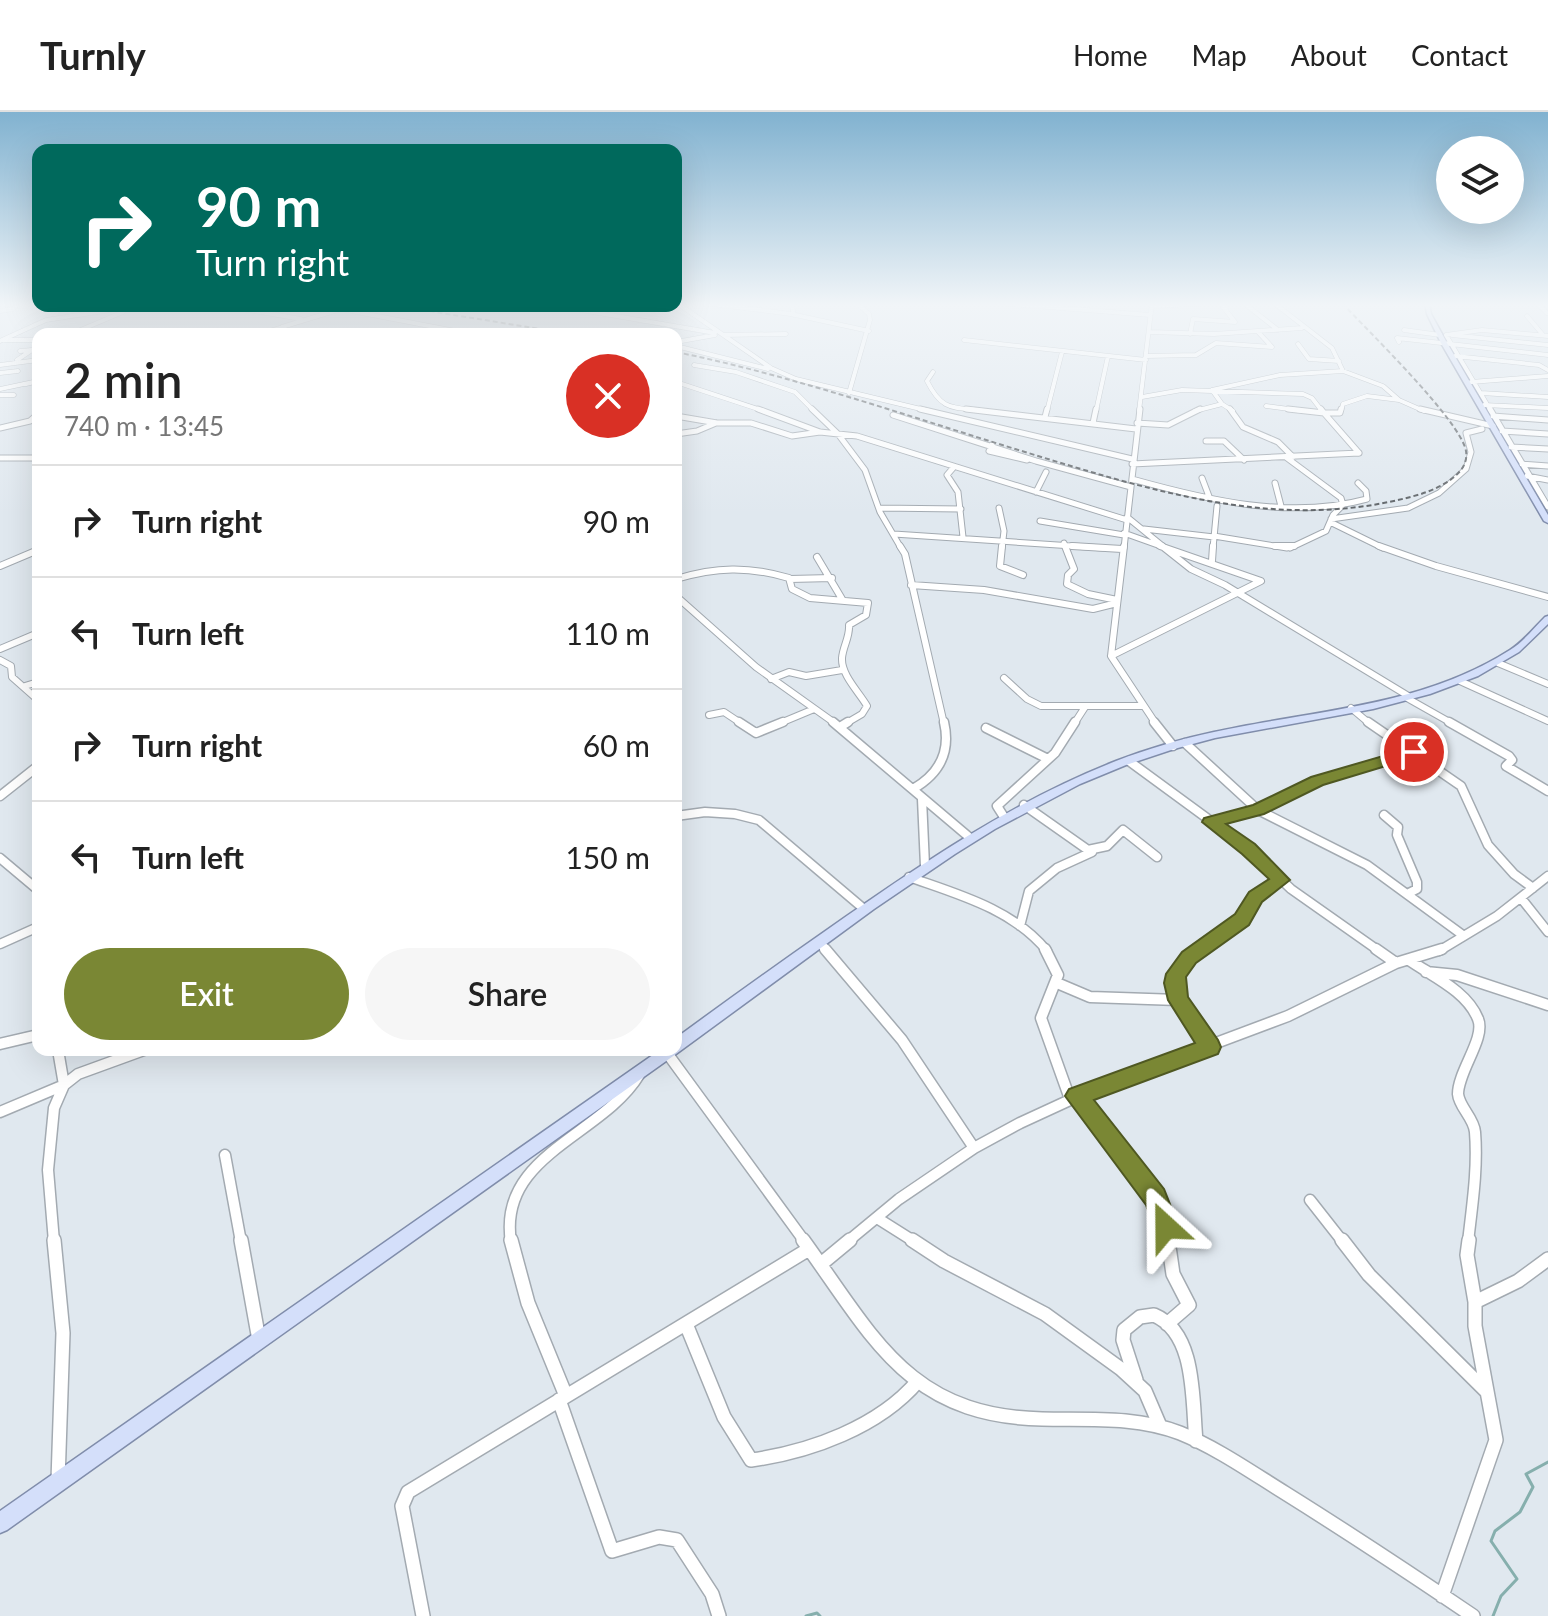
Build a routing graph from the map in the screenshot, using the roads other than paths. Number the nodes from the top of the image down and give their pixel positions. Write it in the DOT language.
graph roads {
  1 [pos="740,373"];
  2 [pos="781,373"];
  3 [pos="855,373"];
  4 [pos="932,373"];
  5 [pos="1056,373"];
  6 [pos="1104,373"];
  7 [pos="1144,373"];
  8 [pos="1309,373"];
  9 [pos="1349,373"];
  10 [pos="1465,373"];
  11 [pos="1548,375"];
  12 [pos="796,379"];
  13 [pos="1470,382"];
  14 [pos="26,384"];
  15 [pos="682,384"];
  16 [pos="1212,391"];
  17 [pos="0,392"];
  18 [pos="795,392"];
  19 [pos="849,393"];
  20 [pos="1481,393"];
  21 [pos="14,395"];
  22 [pos="1142,397"];
  23 [pos="1548,397"];
  24 [pos="1399,400"];
  25 [pos="1222,404"];
  26 [pos="1483,404"];
  27 [pos="1266,406"];
  28 [pos="1548,408"];
  29 [pos="1324,413"];
  30 [pos="893,415"];
  31 [pos="1493,416"];
  32 [pos="682,417"];
  33 [pos="1045,417"];
  34 [pos="1548,420"];
  35 [pos="30,421"];
  36 [pos="717,423"];
  37 [pos="1093,423"];
  38 [pos="1136,426"];
  39 [pos="0,428"];
  40 [pos="1497,429"];
  41 [pos="820,432"];
  42 [pos="682,433"];
  43 [pos="838,434"];
  44 [pos="1548,434"];
  45 [pos="1206,441"];
  46 [pos="1511,447"];
  47 [pos="1548,449"];
  48 [pos="0,458"];
  49 [pos="32,458"];
  50 [pos="1290,458"];
  51 [pos="1244,460"];
  52 [pos="1132,462"];
  53 [pos="1522,464"];
  54 [pos="1548,466"];
  55 [pos="953,468"];
  56 [pos="1046,472"];
  57 [pos="1526,476"];
  58 [pos="1202,478"];
  59 [pos="1548,480"];
  60 [pos="1132,483"];
  61 [pos="1275,483"];
  62 [pos="1358,483"];
  63 [pos="1036,492"];
  64 [pos="1210,499"];
  65 [pos="1343,505"];
  66 [pos="1217,506"];
  67 [pos="1281,506"];
  68 [pos="1548,507"];
  69 [pos="879,508"];
  70 [pos="999,508"];
  71 [pos="961,509"];
  72 [pos="1127,518"];
  73 [pos="1330,520"];
  74 [pos="1040,521"];
  75 [pos="1548,521"];
  76 [pos="1144,529"];
  77 [pos="894,534"];
  78 [pos="1124,534"];
  79 [pos="1214,536"];
  80 [pos="963,537"];
  81 [pos="1004,540"];
  82 [pos="1064,543"];
  83 [pos="1167,548"];
  84 [pos="1122,549"];
  85 [pos="32,553"];
  86 [pos="817,557"];
  87 [pos="1212,561"];
  88 [pos="0,566"];
  89 [pos="1023,575"];
  90 [pos="682,578"];
  91 [pos="832,578"];
  92 [pos="790,579"];
  93 [pos="911,585"];
  94 [pos="1239,593"];
  95 [pos="1548,597"];
  96 [pos="842,599"];
  97 [pos="682,601"];
  98 [pos="1117,602"];
  99 [pos="1548,619"];
  100 [pos="32,636"];
  101 [pos="0,649"];
  102 [pos="1111,656"];
  103 [pos="0,660"];
  104 [pos="1498,663"];
  105 [pos="842,670"];
  106 [pos="1004,678"];
  107 [pos="771,679"];
  108 [pos="1460,681"];
  109 [pos="32,684"];
  110 [pos="1548,684"];
  111 [pos="25,686"];
  112 [pos="32,694"];
  113 [pos="1409,697"];
  114 [pos="1142,706"];
  115 [pos="1085,707"];
  116 [pos="1351,708"];
  117 [pos="814,709"];
  118 [pos="709,715"];
  119 [pos="1548,721"];
  120 [pos="840,727"];
  121 [pos="986,728"];
  122 [pos="1179,744"];
  123 [pos="1414,752"];
  124 [pos="1048,759"];
  125 [pos="1129,761"];
  126 [pos="32,771"];
  127 [pos="913,789"];
  128 [pos="1548,791"];
  129 [pos="0,796"];
  130 [pos="922,799"];
  131 [pos="1024,805"];
  132 [pos="1258,810"];
  133 [pos="1384,815"];
  134 [pos="682,816"];
  135 [pos="1004,817"];
  136 [pos="1210,822"];
  137 [pos="969,837"];
  138 [pos="1092,852"];
  139 [pos="1157,857"];
  140 [pos="0,858"];
  141 [pos="925,866"];
  142 [pos="1548,876"];
  143 [pos="909,877"];
  144 [pos="1281,880"];
  145 [pos="32,885"];
  146 [pos="1533,888"];
  147 [pos="1409,893"];
  148 [pos="1521,898"];
  149 [pos="864,909"];
  150 [pos="1020,926"];
  151 [pos="32,930"];
  152 [pos="1548,932"];
  153 [pos="1464,936"];
  154 [pos="819,942"];
  155 [pos="0,944"];
  156 [pos="1409,960"];
  157 [pos="1396,963"];
  158 [pos="1425,972"];
  159 [pos="1057,983"];
  160 [pos="1178,1000"];
  161 [pos="1548,1005"];
  162 [pos="32,1036"];
  163 [pos="682,1042"];
  164 [pos="0,1044"];
  165 [pos="1210,1047"];
  166 [pos="59,1056"];
  167 [pos="128,1056"];
  168 [pos="662,1056"];
  169 [pos="675,1056"];
  170 [pos="641,1071"];
  171 [pos="64,1085"];
  172 [pos="1073,1098"];
  173 [pos="0,1112"];
  174 [pos="974,1148"];
  175 [pos="225,1155"];
  176 [pos="1310,1200"];
  177 [pos="877,1218"];
  178 [pos="809,1249"];
  179 [pos="1548,1259"];
  180 [pos="821,1264"];
  181 [pos="1475,1302"];
  182 [pos="686,1324"];
  183 [pos="1167,1324"];
  184 [pos="259,1340"];
  185 [pos="918,1381"];
  186 [pos="1136,1381"];
  187 [pos="1488,1393"];
  188 [pos="563,1398"];
  189 [pos="1160,1426"];
  190 [pos="1196,1441"];
  191 [pos="58,1482"];
  192 [pos="0,1523"];
  193 [pos="1442,1596"];
  194 [pos="423,1616"];
  195 [pos="719,1616"];
  196 [pos="1473,1616"];
  1 -- 18 [label="street"];
  2 -- 12 [label="street"];
  3 -- 19 [label="street"];
  4 -- 33 [label="street"];
  5 -- 33 [label="street"];
  6 -- 37 [label="street"];
  7 -- 22 [label="street"];
  8 -- 16 [label="street"];
  9 -- 24 [label="street"];
  10 -- 13 [label="main road"];
  11 -- 13 [label="street"];
  12 -- 18 [label="street"];
  12 -- 19 [label="street"];
  13 -- 20 [label="street"];
  13 -- 26 [label="main road"];
  14 -- 17 [label="street"];
  15 -- 41 [label="street"];
  16 -- 22 [label="street"];
  16 -- 25 [label="street"];
  16 -- 29 [label="street"];
  17 -- 21 [label="street"];
  18 -- 43 [label="street"];
  19 -- 52 [label="street"];
  20 -- 23 [label="street"];
  20 -- 26 [label="street"];
  22 -- 38 [label="street"];
  24 -- 29 [label="street"];
  24 -- 40 [label="street"];
  25 -- 38 [label="street"];
  25 -- 50 [label="street"];
  26 -- 28 [label="street"];
  26 -- 31 [label="street"];
  26 -- 40 [label="main road"];
  27 -- 29 [label="street"];
  29 -- 50 [label="street"];
  30 -- 60 [label="street"];
  31 -- 34 [label="street"];
  31 -- 40 [label="street"];
  32 -- 36 [label="street"];
  33 -- 37 [label="street"];
  35 -- 39 [label="street"];
  36 -- 41 [label="street"];
  36 -- 42 [label="street"];
  37 -- 38 [label="street"];
  38 -- 52 [label="street"];
  40 -- 44 [label="street"];
  40 -- 46 [label="street"];
  40 -- 57 [label="main road"];
  40 -- 73 [label="street"];
  41 -- 43 [label="street"];
  43 -- 55 [label="street"];
  43 -- 69 [label="street"];
  45 -- 51 [label="street"];
  46 -- 47 [label="street"];
  46 -- 53 [label="street"];
  48 -- 49 [label="street"];
  50 -- 51 [label="street"];
  50 -- 65 [label="street"];
  51 -- 52 [label="street"];
  52 -- 60 [label="street"];
  53 -- 54 [label="street"];
  53 -- 57 [label="street"];
  55 -- 63 [label="street"];
  55 -- 71 [label="street"];
  56 -- 63 [label="street"];
  57 -- 59 [label="street"];
  57 -- 68 [label="street"];
  57 -- 75 [label="main road"];
  58 -- 64 [label="street"];
  60 -- 64 [label="street"];
  60 -- 72 [label="street"];
  61 -- 67 [label="street"];
  62 -- 65 [label="street"];
  63 -- 72 [label="street"];
  64 -- 67 [label="street"];
  65 -- 67 [label="street"];
  65 -- 73 [label="street"];
  66 -- 79 [label="street"];
  69 -- 71 [label="street"];
  69 -- 77 [label="street"];
  70 -- 81 [label="street"];
  71 -- 80 [label="street"];
  72 -- 76 [label="street"];
  72 -- 78 [label="street"];
  73 -- 79 [label="street"];
  73 -- 95 [label="street"];
  74 -- 78 [label="street"];
  76 -- 79 [label="street"];
  76 -- 83 [label="street"];
  77 -- 80 [label="street"];
  77 -- 93 [label="street"];
  78 -- 83 [label="street"];
  78 -- 84 [label="street"];
  79 -- 87 [label="street"];
  80 -- 81 [label="street"];
  81 -- 82 [label="street"];
  81 -- 89 [label="street"];
  82 -- 84 [label="street"];
  82 -- 98 [label="street"];
  83 -- 87 [label="street"];
  83 -- 94 [label="street"];
  84 -- 98 [label="street"];
  85 -- 88 [label="street"];
  86 -- 91 [label="street"];
  87 -- 94 [label="street"];
  90 -- 92 [label="street"];
  91 -- 92 [label="street"];
  91 -- 96 [label="street"];
  92 -- 96 [label="street"];
  93 -- 98 [label="street"];
  93 -- 127 [label="street"];
  94 -- 102 [label="street"];
  94 -- 113 [label="street"];
  96 -- 105 [label="street"];
  97 -- 107 [label="street"];
  98 -- 102 [label="street"];
  99 -- 104 [label="main road"];
  100 -- 101 [label="street"];
  102 -- 114 [label="street"];
  103 -- 111 [label="street"];
  104 -- 108 [label="main road"];
  104 -- 110 [label="street"];
  105 -- 107 [label="street"];
  105 -- 120 [label="street"];
  106 -- 115 [label="street"];
  107 -- 117 [label="street"];
  108 -- 113 [label="main road"];
  108 -- 119 [label="street"];
  109 -- 111 [label="street"];
  111 -- 112 [label="street"];
  113 -- 116 [label="main road"];
  113 -- 128 [label="street"];
  114 -- 115 [label="street"];
  114 -- 122 [label="street"];
  115 -- 124 [label="street"];
  116 -- 122 [label="main road"];
  116 -- 123 [label="street"];
  117 -- 118 [label="street"];
  117 -- 120 [label="street"];
  120 -- 127 [label="street"];
  121 -- 124 [label="street"];
  122 -- 125 [label="main road"];
  122 -- 132 [label="street"];
  123 -- 132 [label="street"];
  123 -- 146 [label="street"];
  124 -- 135 [label="street"];
  125 -- 131 [label="main road"];
  125 -- 136 [label="street"];
  126 -- 129 [label="street"];
  127 -- 130 [label="street"];
  130 -- 137 [label="street"];
  130 -- 141 [label="street"];
  131 -- 135 [label="main road"];
  131 -- 138 [label="street"];
  132 -- 136 [label="street"];
  132 -- 147 [label="street"];
  133 -- 147 [label="street"];
  134 -- 149 [label="street"];
  135 -- 137 [label="main road"];
  136 -- 144 [label="street"];
  137 -- 141 [label="main road"];
  138 -- 139 [label="street"];
  138 -- 150 [label="street"];
  140 -- 145 [label="street"];
  141 -- 143 [label="main road"];
  142 -- 146 [label="street"];
  143 -- 149 [label="main road"];
  143 -- 150 [label="street"];
  144 -- 157 [label="street"];
  144 -- 160 [label="street"];
  146 -- 148 [label="street"];
  147 -- 153 [label="street"];
  148 -- 152 [label="street"];
  148 -- 153 [label="street"];
  149 -- 154 [label="main road"];
  150 -- 159 [label="street"];
  151 -- 155 [label="street"];
  153 -- 156 [label="street"];
  154 -- 163 [label="main road"];
  154 -- 174 [label="street"];
  156 -- 157 [label="street"];
  156 -- 158 [label="street"];
  157 -- 165 [label="street"];
  158 -- 161 [label="street"];
  158 -- 181 [label="street"];
  159 -- 160 [label="street"];
  159 -- 172 [label="street"];
  160 -- 165 [label="street"];
  162 -- 164 [label="street"];
  165 -- 172 [label="street"];
  166 -- 171 [label="street"];
  167 -- 171 [label="street"];
  168 -- 170 [label="main road"];
  169 -- 178 [label="street"];
  170 -- 184 [label="main road"];
  170 -- 188 [label="street"];
  171 -- 173 [label="street"];
  171 -- 191 [label="street"];
  172 -- 174 [label="street"];
  172 -- 183 [label="street"];
  174 -- 177 [label="street"];
  175 -- 184 [label="street"];
  176 -- 187 [label="street"];
  177 -- 180 [label="street"];
  177 -- 186 [label="street"];
  178 -- 180 [label="street"];
  178 -- 182 [label="street"];
  179 -- 181 [label="street"];
  180 -- 185 [label="street"];
  181 -- 187 [label="street"];
  182 -- 185 [label="street"];
  182 -- 188 [label="street"];
  183 -- 186 [label="street"];
  183 -- 190 [label="street"];
  184 -- 191 [label="main road"];
  185 -- 189 [label="street"];
  186 -- 189 [label="street"];
  187 -- 193 [label="street"];
  188 -- 194 [label="street"];
  188 -- 195 [label="street"];
  189 -- 190 [label="street"];
  190 -- 193 [label="street"];
  191 -- 192 [label="main road"];
  193 -- 196 [label="street"];
}
